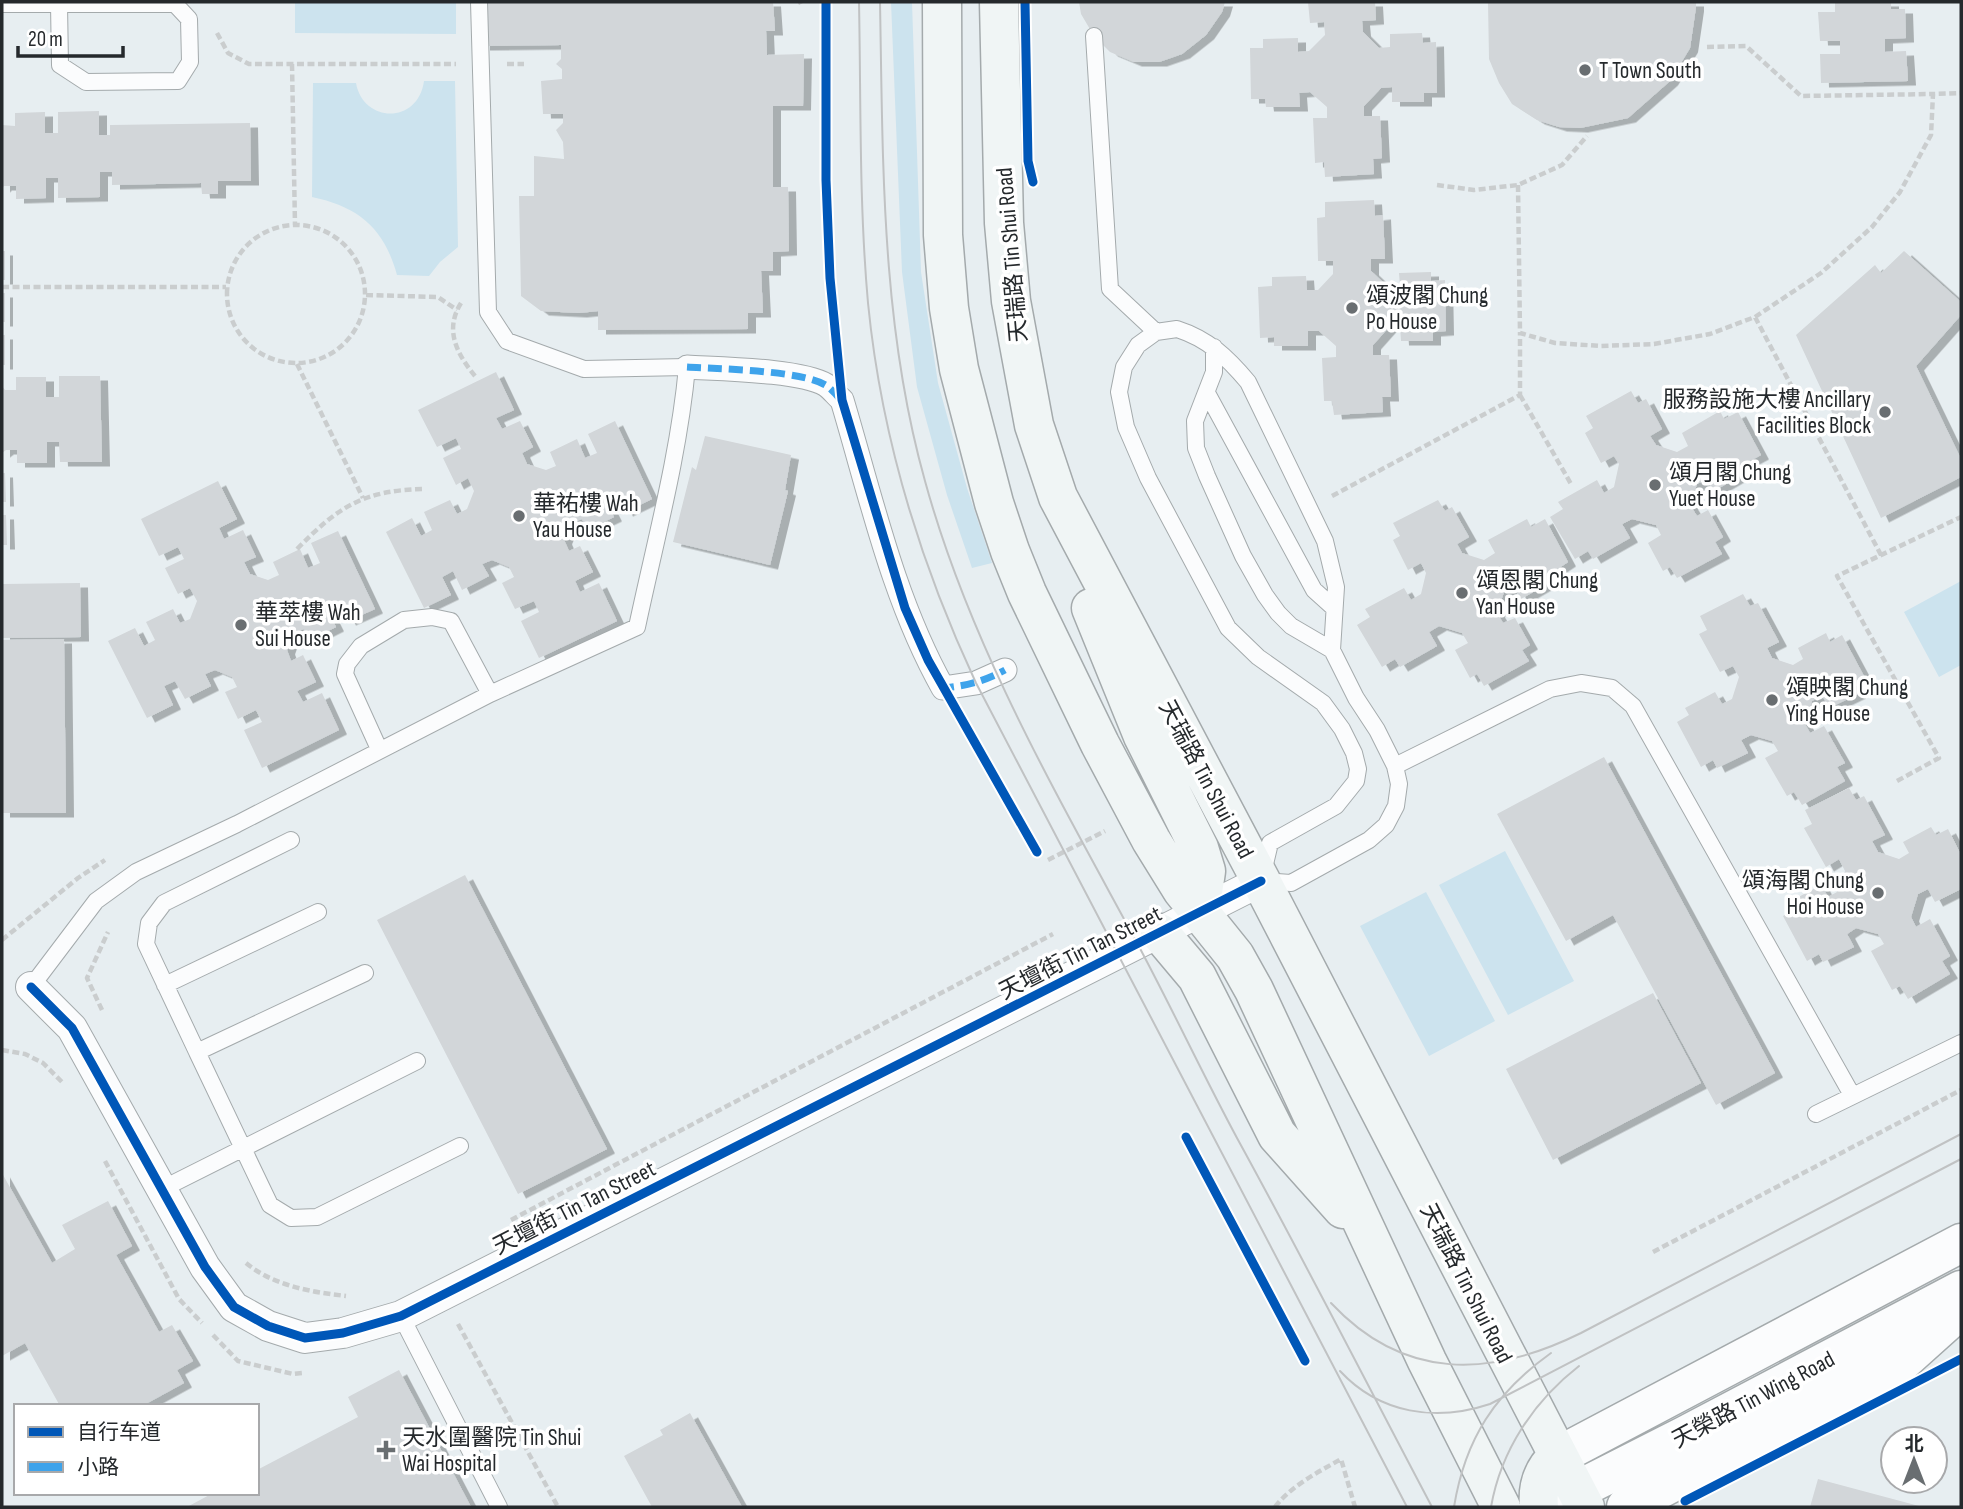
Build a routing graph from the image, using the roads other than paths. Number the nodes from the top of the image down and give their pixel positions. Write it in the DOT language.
graph roads {
  1 [pos="479,2"];
  2 [pos="942,2"];
  3 [pos="999,2"];
  4 [pos="2,4"];
  5 [pos="59,4"];
  6 [pos="1094,36"];
  7 [pos="1156,332"];
  8 [pos="1214,347"];
  9 [pos="687,368"];
  10 [pos="1207,393"];
  11 [pos="1063,508"];
  12 [pos="1334,608"];
  13 [pos="1332,650"];
  14 [pos="1005,670"];
  15 [pos="490,694"];
  16 [pos="379,749"];
  17 [pos="1395,766"];
  18 [pos="291,840"];
  19 [pos="1261,881"];
  20 [pos="318,912"];
  21 [pos="1200,913"];
  22 [pos="1160,933"];
  23 [pos="365,973"];
  24 [pos="165,985"];
  25 [pos="31,988"];
  26 [pos="1961,1043"];
  27 [pos="197,1052"];
  28 [pos="416,1060"];
  29 [pos="1852,1095"];
  30 [pos="1816,1114"];
  31 [pos="460,1146"];
  32 [pos="241,1148"];
  33 [pos="162,1189"];
  34 [pos="1368,1236"];
  35 [pos="1961,1243"];
  36 [pos="1961,1290"];
  37 [pos="1961,1309"];
  38 [pos="407,1328"];
  39 [pos="1558,1455"];
  40 [pos="1569,1502"];
  41 [pos="499,1507"];
  42 [pos="1501,1507"];
  43 [pos="1539,1507"];
  44 [pos="1626,1507"];
  1 -- 9 [label="lane"];
  2 -- 21 [label="main road"];
  3 -- 11 [label="main road, 天瑞路 Tin Shui Road"];
  4 -- 5 [label="lane"];
  5 -- 5 [label="lane"];
  6 -- 7 [label="lane"];
  7 -- 8 [label="lane"];
  7 -- 19 [label="lane"];
  8 -- 10 [label="lane"];
  8 -- 12 [label="lane"];
  9 -- 14 [label="street"];
  9 -- 15 [label="lane"];
  10 -- 12 [label="lane"];
  10 -- 13 [label="lane"];
  11 -- 19 [label="main road, 天瑞路 Tin Shui Road"];
  11 -- 21 [label="main road"];
  12 -- 13 [label="lane"];
  13 -- 17 [label="lane"];
  15 -- 16 [label="lane"];
  15 -- 16 [label="lane"];
  16 -- 25 [label="lane"];
  17 -- 19 [label="lane"];
  17 -- 29 [label="lane"];
  18 -- 24 [label="lane"];
  19 -- 21 [label="street, 天壇街 Tin Tan Street"];
  19 -- 39 [label="main road, 天瑞路 Tin Shui Road"];
  20 -- 24 [label="lane"];
  21 -- 22 [label="street, 天壇街 Tin Tan Street"];
  21 -- 34 [label="main road"];
  22 -- 34 [label="main road"];
  22 -- 38 [label="street, 天壇街 Tin Tan Street"];
  23 -- 27 [label="lane"];
  24 -- 27 [label="lane"];
  25 -- 33 [label="street, 天壇街 Tin Tan Street"];
  26 -- 29 [label="lane"];
  27 -- 32 [label="lane"];
  28 -- 32 [label="lane"];
  29 -- 30 [label="lane"];
  31 -- 32 [label="lane"];
  32 -- 33 [label="lane"];
  33 -- 38 [label="street, 天壇街 Tin Tan Street"];
  34 -- 42 [label="main road"];
  35 -- 39 [label="street, 天榮路 Tin Wing Road"];
  36 -- 40 [label="street, 天榮路 Tin Wing Road"];
  37 -- 44 [label="street"];
  38 -- 41 [label="lane"];
  39 -- 40 [label="main road, 天瑞路 Tin Shui Road"];
  39 -- 43 [label="main road"];
}
